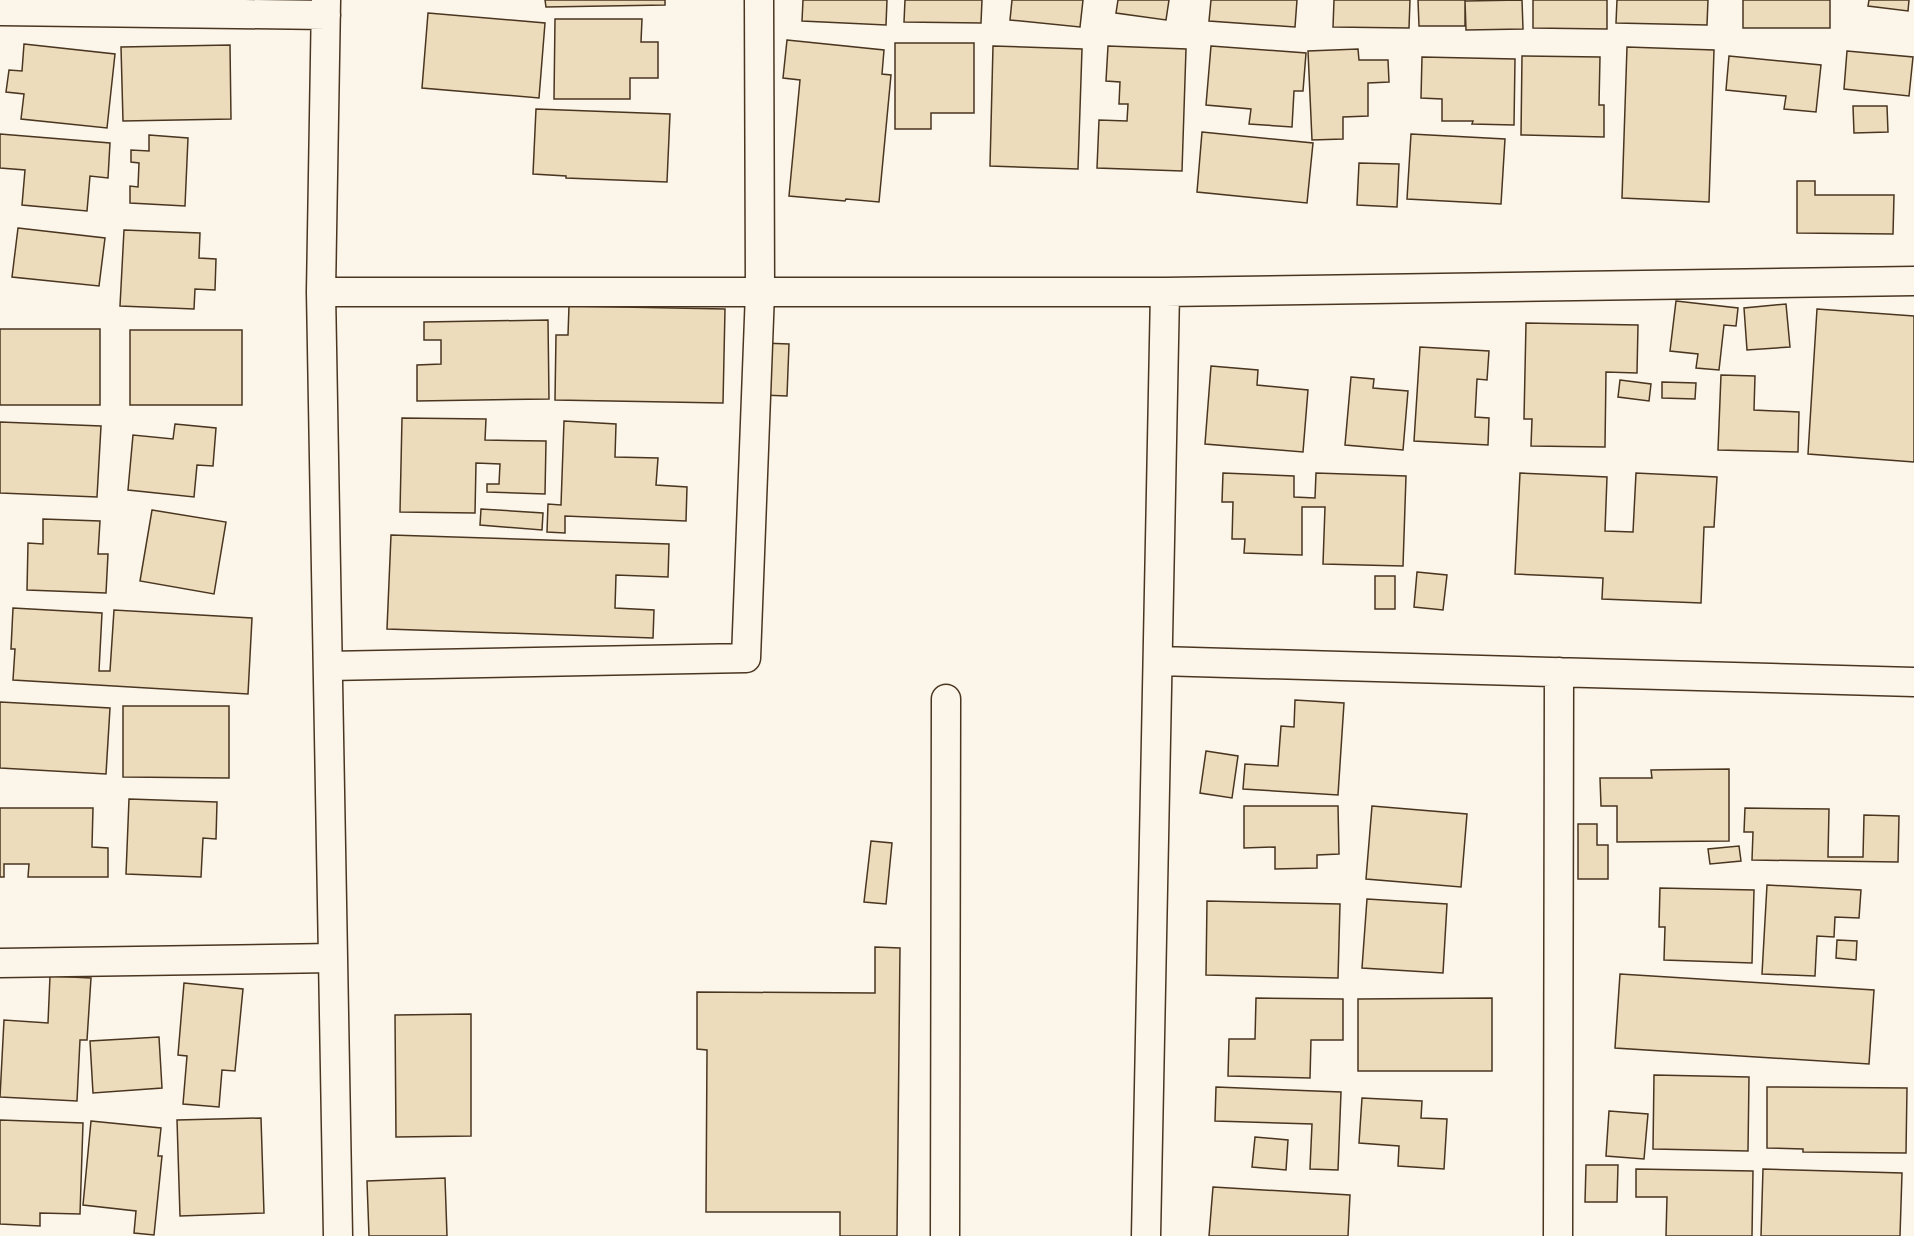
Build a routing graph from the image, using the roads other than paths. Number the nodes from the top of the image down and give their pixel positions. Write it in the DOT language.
graph roads {
  1 [pos="759,0"];
  2 [pos="326,8"];
  3 [pos="0,11"];
  4 [pos="1914,281"];
  5 [pos="321,292"];
  6 [pos="760,292"];
  7 [pos="1165,292"];
  8 [pos="1158,661"];
  9 [pos="328,666"];
  10 [pos="1559,672"];
  11 [pos="1914,682"];
  12 [pos="946,699"];
  13 [pos="333,958"];
  14 [pos="0,963"];
  15 [pos="338,1236"];
  16 [pos="945,1236"];
  17 [pos="1146,1236"];
  18 [pos="1558,1236"];
  1 -- 6 [label="street"];
  2 -- 3 [label="street"];
  2 -- 5 [label="street"];
  4 -- 7 [label="street"];
  5 -- 6 [label="street"];
  5 -- 9 [label="street"];
  6 -- 7 [label="street"];
  6 -- 9 [label="street"];
  7 -- 8 [label="street"];
  8 -- 10 [label="street"];
  8 -- 17 [label="street"];
  9 -- 13 [label="street"];
  10 -- 11 [label="street"];
  10 -- 18 [label="street"];
  12 -- 16 [label="street"];
  13 -- 14 [label="street"];
  13 -- 15 [label="street"];
}
